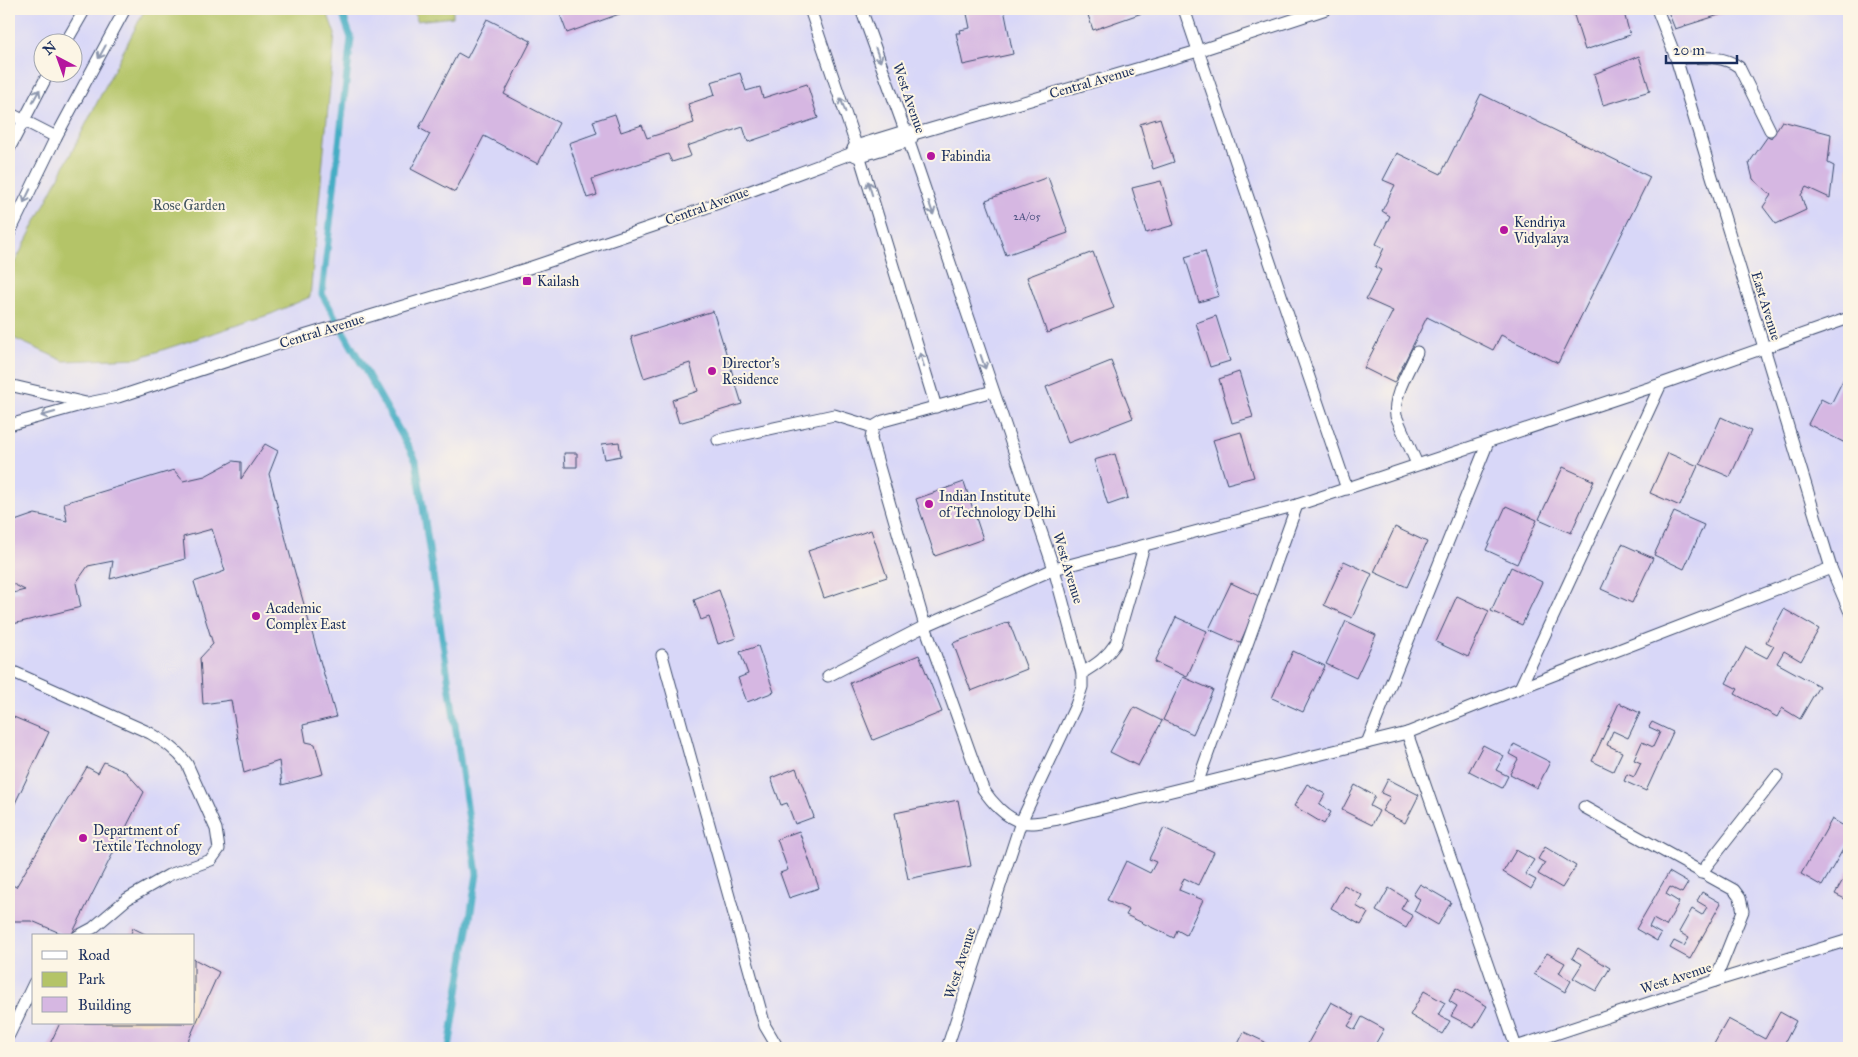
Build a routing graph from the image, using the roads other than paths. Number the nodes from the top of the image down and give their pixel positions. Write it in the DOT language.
graph roads {
  1 [pos="85,9"];
  2 [pos="125,9"];
  3 [pos="810,9"];
  4 [pos="861,9"];
  5 [pos="1184,9"];
  6 [pos="1326,9"];
  7 [pos="1657,9"];
  8 [pos="72,32"];
  9 [pos="1198,51"];
  10 [pos="1676,58"];
  11 [pos="44,82"];
  12 [pos="9,113"];
  13 [pos="23,120"];
  14 [pos="1770,130"];
  15 [pos="907,136"];
  16 [pos="56,137"];
  17 [pos="9,149"];
  18 [pos="858,151"];
  19 [pos="9,234"];
  20 [pos="1849,318"];
  21 [pos="1763,348"];
  22 [pos="1417,352"];
  23 [pos="1661,384"];
  24 [pos="9,385"];
  25 [pos="993,390"];
  26 [pos="88,403"];
  27 [pos="936,407"];
  28 [pos="9,425"];
  29 [pos="873,427"];
  30 [pos="718,440"];
  31 [pos="1488,442"];
  32 [pos="1417,464"];
  33 [pos="1346,489"];
  34 [pos="1297,505"];
  35 [pos="1144,546"];
  36 [pos="1831,568"];
  37 [pos="1054,570"];
  38 [pos="1849,609"];
  39 [pos="925,626"];
  40 [pos="662,654"];
  41 [pos="9,670"];
  42 [pos="1082,673"];
  43 [pos="828,676"];
  44 [pos="1520,688"];
  45 [pos="1407,733"];
  46 [pos="1367,743"];
  47 [pos="1777,776"];
  48 [pos="1197,784"];
  49 [pos="1584,807"];
  50 [pos="1021,822"];
  51 [pos="1701,873"];
  52 [pos="82,934"];
  53 [pos="1849,940"];
  54 [pos="1716,981"];
  55 [pos="32,987"];
  56 [pos="9,1035"];
  57 [pos="778,1048"];
  58 [pos="947,1048"];
  59 [pos="1515,1048"];
  1 -- 8 [label="lane"];
  2 -- 16 [label="lane, one-way"];
  18 -- 3 [label="lane, one-way"];
  4 -- 15 [label="lane, West Avenue, one-way"];
  5 -- 9 [label="lane"];
  6 -- 9 [label="lane, Central Avenue"];
  7 -- 10 [label="lane, East Avenue"];
  9 -- 15 [label="lane, Central Avenue"];
  9 -- 33 [label="lane"];
  10 -- 14 [label="lane"];
  10 -- 21 [label="lane, East Avenue"];
  13 -- 11 [label="lane, one-way"];
  12 -- 13 [label="lane"];
  13 -- 16 [label="lane"];
  13 -- 17 [label="lane"];
  15 -- 18 [label="street, Central Avenue"];
  15 -- 25 [label="lane, West Avenue, one-way"];
  16 -- 19 [label="lane, one-way"];
  18 -- 26 [label="lane, Central Avenue"];
  27 -- 18 [label="lane, one-way"];
  20 -- 21 [label="lane"];
  21 -- 23 [label="lane"];
  21 -- 36 [label="lane, East Avenue"];
  22 -- 32 [label="lane"];
  23 -- 31 [label="lane"];
  23 -- 44 [label="lane"];
  24 -- 26 [label="lane, Central Avenue"];
  25 -- 27 [label="lane"];
  25 -- 37 [label="lane, West Avenue"];
  26 -- 28 [label="lane, Central Avenue, one-way"];
  27 -- 29 [label="lane"];
  29 -- 30 [label="lane"];
  29 -- 39 [label="lane"];
  31 -- 32 [label="lane"];
  31 -- 46 [label="lane"];
  32 -- 33 [label="lane"];
  33 -- 34 [label="lane"];
  34 -- 35 [label="lane"];
  34 -- 48 [label="lane"];
  35 -- 37 [label="lane"];
  35 -- 42 [label="lane"];
  36 -- 38 [label="lane, East Avenue"];
  36 -- 44 [label="lane"];
  37 -- 39 [label="lane"];
  37 -- 42 [label="lane, West Avenue"];
  39 -- 43 [label="lane"];
  39 -- 50 [label="lane"];
  40 -- 57 [label="lane"];
  41 -- 52 [label="lane"];
  42 -- 50 [label="lane, West Avenue"];
  44 -- 45 [label="lane"];
  45 -- 46 [label="lane"];
  45 -- 59 [label="lane"];
  46 -- 48 [label="lane"];
  47 -- 51 [label="lane"];
  48 -- 50 [label="lane"];
  49 -- 51 [label="lane"];
  50 -- 58 [label="lane, West Avenue"];
  51 -- 54 [label="lane"];
  53 -- 54 [label="lane, West Avenue"];
  54 -- 59 [label="lane, West Avenue"];
  55 -- 56 [label="lane"];
}
